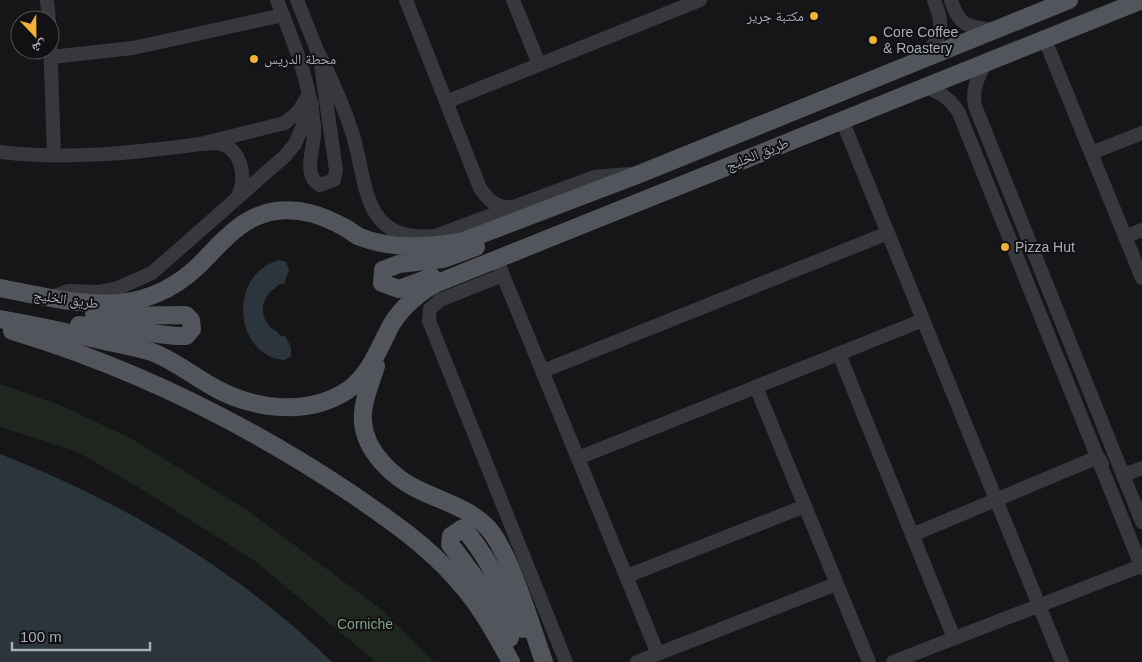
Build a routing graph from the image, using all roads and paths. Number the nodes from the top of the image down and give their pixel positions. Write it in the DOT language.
graph roads {
  1 [pos="277,0"];
  2 [pos="298,0"];
  3 [pos="406,0"];
  4 [pos="513,0"];
  5 [pos="700,0"];
  6 [pos="934,0"];
  7 [pos="951,0"];
  8 [pos="1068,0"];
  9 [pos="1142,0"];
  10 [pos="283,15"];
  11 [pos="995,30"];
  12 [pos="1045,40"];
  13 [pos="319,54"];
  14 [pos="60,56"];
  15 [pos="924,58"];
  16 [pos="51,60"];
  17 [pos="539,64"];
  18 [pos="985,64"];
  19 [pos="925,87"];
  20 [pos="311,98"];
  21 [pos="446,102"];
  22 [pos="842,120"];
  23 [pos="1142,133"];
  24 [pos="200,144"];
  25 [pos="0,152"];
  26 [pos="1091,154"];
  27 [pos="54,155"];
  28 [pos="642,173"];
  29 [pos="480,188"];
  30 [pos="236,202"];
  31 [pos="521,205"];
  32 [pos="541,211"];
  33 [pos="467,225"];
  34 [pos="1142,230"];
  35 [pos="888,233"];
  36 [pos="1125,237"];
  37 [pos="436,246"];
  38 [pos="499,267"];
  39 [pos="1142,278"];
  40 [pos="0,288"];
  41 [pos="49,298"];
  42 [pos="68,301"];
  43 [pos="0,319"];
  44 [pos="924,320"];
  45 [pos="43,327"];
  46 [pos="0,328"];
  47 [pos="385,338"];
  48 [pos="839,354"];
  49 [pos="542,371"];
  50 [pos="756,387"];
  51 [pos="1098,457"];
  52 [pos="578,458"];
  53 [pos="1142,468"];
  54 [pos="1123,475"];
  55 [pos="997,500"];
  56 [pos="805,506"];
  57 [pos="1142,522"];
  58 [pos="1142,534"];
  59 [pos="912,536"];
  60 [pos="1142,567"];
  61 [pos="626,576"];
  62 [pos="836,584"];
  63 [pos="1039,605"];
  64 [pos="954,638"];
  65 [pos="537,644"];
  66 [pos="658,654"];
  67 [pos="511,662"];
  68 [pos="520,662"];
  69 [pos="544,662"];
  70 [pos="566,662"];
  71 [pos="637,662"];
  72 [pos="869,662"];
  73 [pos="893,662"];
  74 [pos="1062,662"];
  1 -- 10 [label="street"];
  2 -- 13 [label="street"];
  3 -- 21 [label="street"];
  4 -- 17 [label="street"];
  5 -- 17 [label="street"];
  6 -- 15 [label="street"];
  7 -- 11 [label="street"];
  8 -- 11 [label="main road, طريق الخليج"];
  9 -- 12 [label="main road, طريق الخليج"];
  10 -- 14 [label="street"];
  10 -- 20 [label="street"];
  11 -- 15 [label="main road, طريق الخليج"];
  12 -- 18 [label="main road, طريق الخليج"];
  12 -- 26 [label="street"];
  13 -- 20 [label="street"];
  13 -- 33 [label="street"];
  13 -- 37 [label="street"];
  15 -- 28 [label="main road, طريق الخليج"];
  16 -- 27 [label="street"];
  17 -- 21 [label="street"];
  18 -- 19 [label="main road, طريق الخليج"];
  18 -- 54 [label="street"];
  19 -- 22 [label="main road, طريق الخليج"];
  19 -- 51 [label="street"];
  20 -- 24 [label="street"];
  20 -- 30 [label="street"];
  21 -- 29 [label="street"];
  22 -- 35 [label="street"];
  22 -- 38 [label="main road, طريق الخليج"];
  23 -- 26 [label="street"];
  24 -- 27 [label="street"];
  24 -- 30 [label="street"];
  25 -- 27 [label="street"];
  26 -- 36 [label="street"];
  28 -- 31 [label="street"];
  28 -- 32 [label="main road, طريق الخليج"];
  29 -- 31 [label="street"];
  29 -- 33 [label="street"];
  30 -- 41 [label="street"];
  31 -- 33 [label="street"];
  32 -- 37 [label="main road, طريق الخليج"];
  32 -- 38 [label="main road"];
  34 -- 36 [label="street"];
  35 -- 44 [label="street"];
  35 -- 49 [label="street"];
  36 -- 39 [label="street"];
  37 -- 42 [label="main road, طريق الخليج"];
  38 -- 47 [label="main road, طريق الخليج"];
  38 -- 49 [label="street"];
  38 -- 70 [label="street"];
  40 -- 41 [label="main road, طريق الخليج"];
  41 -- 42 [label="main road, طريق الخليج"];
  42 -- 45 [label="main road"];
  43 -- 45 [label="main road"];
  44 -- 48 [label="street"];
  44 -- 55 [label="street"];
  45 -- 47 [label="main road, طريق الخليج"];
  46 -- 67 [label="main road"];
  47 -- 65 [label="main road"];
  48 -- 50 [label="street"];
  48 -- 59 [label="street"];
  49 -- 52 [label="street"];
  50 -- 52 [label="street"];
  50 -- 56 [label="street"];
  51 -- 55 [label="street"];
  51 -- 58 [label="street"];
  51 -- 60 [label="street"];
  52 -- 61 [label="street"];
  53 -- 54 [label="street"];
  54 -- 57 [label="street"];
  55 -- 59 [label="street"];
  55 -- 63 [label="street"];
  56 -- 61 [label="street"];
  56 -- 62 [label="street"];
  59 -- 64 [label="street"];
  60 -- 63 [label="street"];
  61 -- 66 [label="street"];
  62 -- 66 [label="street"];
  62 -- 72 [label="street"];
  63 -- 64 [label="street"];
  63 -- 74 [label="street"];
  64 -- 73 [label="street"];
  65 -- 68 [label="main road"];
  65 -- 69 [label="main road"];
  66 -- 71 [label="street"];
}
